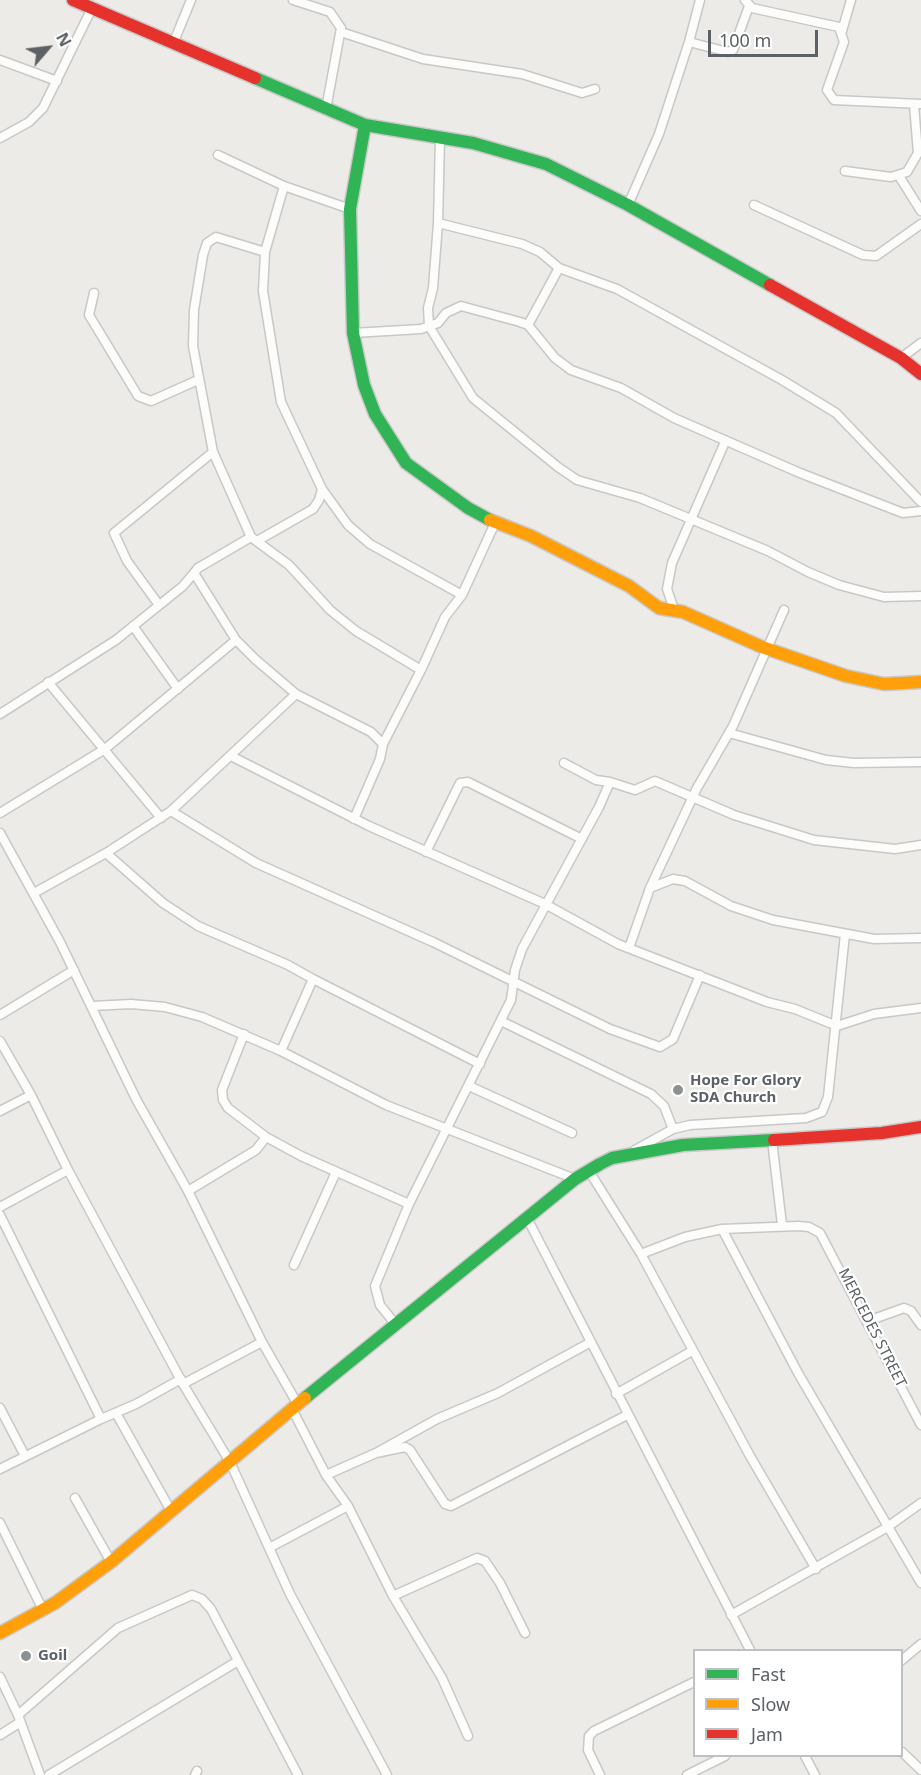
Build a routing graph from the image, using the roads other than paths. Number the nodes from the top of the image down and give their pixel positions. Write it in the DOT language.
graph roads {
  1 [pos="73,0"];
  2 [pos="191,0"];
  3 [pos="293,0"];
  4 [pos="700,0"];
  5 [pos="851,0"];
  6 [pos="747,3"];
  7 [pos="92,8"];
  8 [pos="842,31"];
  9 [pos="341,32"];
  10 [pos="689,42"];
  11 [pos="173,44"];
  12 [pos="0,60"];
  13 [pos="57,81"];
  14 [pos="595,88"];
  15 [pos="918,105"];
  16 [pos="326,109"];
  17 [pos="365,125"];
  18 [pos="0,138"];
  19 [pos="440,138"];
  20 [pos="218,155"];
  21 [pos="845,171"];
  22 [pos="899,176"];
  23 [pos="284,186"];
  24 [pos="628,205"];
  25 [pos="754,205"];
  26 [pos="350,209"];
  27 [pos="921,211"];
  28 [pos="438,223"];
  29 [pos="921,224"];
  30 [pos="265,252"];
  31 [pos="559,268"];
  32 [pos="94,293"];
  33 [pos="528,325"];
  34 [pos="429,326"];
  35 [pos="353,333"];
  36 [pos="921,343"];
  37 [pos="902,358"];
  38 [pos="921,374"];
  39 [pos="198,380"];
  40 [pos="725,442"];
  41 [pos="213,452"];
  42 [pos="322,489"];
  43 [pos="921,502"];
  44 [pos="921,510"];
  45 [pos="691,520"];
  46 [pos="495,523"];
  47 [pos="254,539"];
  48 [pos="194,573"];
  49 [pos="462,595"];
  50 [pos="921,596"];
  51 [pos="159,605"];
  52 [pos="674,609"];
  53 [pos="784,610"];
  54 [pos="133,626"];
  55 [pos="236,640"];
  56 [pos="768,649"];
  57 [pos="421,670"];
  58 [pos="48,682"];
  59 [pos="921,682"];
  60 [pos="178,689"];
  61 [pos="296,694"];
  62 [pos="0,714"];
  63 [pos="729,733"];
  64 [pos="383,744"];
  65 [pos="105,749"];
  66 [pos="231,756"];
  67 [pos="921,762"];
  68 [pos="564,763"];
  69 [pos="610,782"];
  70 [pos="692,799"];
  71 [pos="171,811"];
  72 [pos="0,813"];
  73 [pos="161,818"];
  74 [pos="354,819"];
  75 [pos="0,833"];
  76 [pos="582,839"];
  77 [pos="921,845"];
  78 [pos="426,852"];
  79 [pos="106,853"];
  80 [pos="650,888"];
  81 [pos="34,893"];
  82 [pos="545,904"];
  83 [pos="845,934"];
  84 [pos="921,939"];
  85 [pos="629,948"];
  86 [pos="74,970"];
  87 [pos="700,975"];
  88 [pos="313,979"];
  89 [pos="514,983"];
  90 [pos="92,1006"];
  91 [pos="921,1008"];
  92 [pos="0,1015"];
  93 [pos="501,1021"];
  94 [pos="837,1026"];
  95 [pos="244,1034"];
  96 [pos="0,1041"];
  97 [pos="281,1051"];
  98 [pos="480,1064"];
  99 [pos="469,1086"];
  100 [pos="31,1095"];
  101 [pos="0,1111"];
  102 [pos="921,1127"];
  103 [pos="448,1130"];
  104 [pos="673,1130"];
  105 [pos="572,1134"];
  106 [pos="266,1137"];
  107 [pos="772,1140"];
  108 [pos="624,1156"];
  109 [pos="68,1170"];
  110 [pos="589,1171"];
  111 [pos="336,1172"];
  112 [pos="574,1179"];
  113 [pos="188,1191"];
  114 [pos="409,1204"];
  115 [pos="0,1207"];
  116 [pos="0,1215"];
  117 [pos="527,1218"];
  118 [pos="782,1225"];
  119 [pos="722,1229"];
  120 [pos="641,1254"];
  121 [pos="294,1265"];
  122 [pos="868,1321"];
  123 [pos="396,1324"];
  124 [pos="921,1325"];
  125 [pos="262,1342"];
  126 [pos="591,1342"];
  127 [pos="692,1351"];
  128 [pos="182,1381"];
  129 [pos="616,1394"];
  130 [pos="295,1407"];
  131 [pos="0,1408"];
  132 [pos="116,1413"];
  133 [pos="627,1415"];
  134 [pos="101,1419"];
  135 [pos="921,1425"];
  136 [pos="376,1453"];
  137 [pos="25,1456"];
  138 [pos="230,1462"];
  139 [pos="0,1469"];
  140 [pos="326,1475"];
  141 [pos="75,1498"];
  142 [pos="921,1503"];
  143 [pos="348,1506"];
  144 [pos="171,1511"];
  145 [pos="0,1523"];
  146 [pos="886,1528"];
  147 [pos="269,1548"];
  148 [pos="111,1562"];
  149 [pos="816,1569"];
  150 [pos="921,1583"];
  151 [pos="393,1596"];
  152 [pos="43,1610"];
  153 [pos="731,1616"];
  154 [pos="0,1633"];
  155 [pos="525,1633"];
  156 [pos="921,1644"];
  157 [pos="749,1649"];
  158 [pos="903,1659"];
  159 [pos="238,1661"];
  160 [pos="0,1677"];
  161 [pos="693,1682"];
  162 [pos="19,1719"];
  163 [pos="0,1735"];
  164 [pos="468,1736"];
  165 [pos="903,1753"];
  166 [pos="722,1757"];
  167 [pos="806,1757"];
  168 [pos="920,1766"];
  169 [pos="692,1774"];
  170 [pos="40,1775"];
  171 [pos="50,1775"];
  172 [pos="298,1775"];
  173 [pos="387,1775"];
  174 [pos="600,1775"];
  175 [pos="815,1775"];
  1 -- 7 [label="street"];
  2 -- 11 [label="street"];
  3 -- 9 [label="street"];
  4 -- 10 [label="street"];
  5 -- 8 [label="street"];
  6 -- 8 [label="street"];
  6 -- 10 [label="street"];
  7 -- 11 [label="street"];
  7 -- 13 [label="street"];
  8 -- 15 [label="street"];
  9 -- 14 [label="street"];
  9 -- 16 [label="street"];
  10 -- 24 [label="street"];
  11 -- 16 [label="street"];
  12 -- 13 [label="street"];
  13 -- 18 [label="street"];
  15 -- 22 [label="street"];
  16 -- 17 [label="street"];
  17 -- 19 [label="street"];
  17 -- 26 [label="street"];
  19 -- 24 [label="street"];
  19 -- 28 [label="street"];
  20 -- 23 [label="street"];
  21 -- 22 [label="street"];
  22 -- 27 [label="street"];
  23 -- 26 [label="street"];
  23 -- 30 [label="street"];
  24 -- 37 [label="street"];
  25 -- 29 [label="street"];
  26 -- 35 [label="street"];
  28 -- 31 [label="street"];
  28 -- 34 [label="street"];
  30 -- 39 [label="street"];
  30 -- 42 [label="street"];
  31 -- 33 [label="street"];
  31 -- 43 [label="street"];
  32 -- 39 [label="street"];
  33 -- 34 [label="street"];
  33 -- 40 [label="street"];
  34 -- 35 [label="street"];
  34 -- 45 [label="street"];
  35 -- 46 [label="street"];
  36 -- 37 [label="street"];
  37 -- 38 [label="street"];
  39 -- 41 [label="street"];
  40 -- 44 [label="street"];
  40 -- 45 [label="street"];
  41 -- 47 [label="street"];
  41 -- 51 [label="street"];
  42 -- 47 [label="street"];
  42 -- 49 [label="street"];
  45 -- 50 [label="street"];
  45 -- 52 [label="street"];
  46 -- 49 [label="street"];
  46 -- 52 [label="street"];
  47 -- 48 [label="street"];
  47 -- 57 [label="street"];
  48 -- 51 [label="street"];
  48 -- 55 [label="street"];
  49 -- 57 [label="street"];
  51 -- 54 [label="street"];
  52 -- 56 [label="street"];
  53 -- 56 [label="street"];
  54 -- 58 [label="street"];
  54 -- 60 [label="street"];
  55 -- 60 [label="street"];
  55 -- 61 [label="street"];
  56 -- 59 [label="street"];
  56 -- 63 [label="street"];
  57 -- 64 [label="street"];
  58 -- 62 [label="street"];
  58 -- 65 [label="street"];
  60 -- 65 [label="street"];
  61 -- 64 [label="street"];
  61 -- 66 [label="street"];
  63 -- 67 [label="street"];
  63 -- 70 [label="street"];
  64 -- 74 [label="street"];
  65 -- 72 [label="street"];
  65 -- 73 [label="street"];
  66 -- 71 [label="street"];
  66 -- 74 [label="street"];
  68 -- 69 [label="street"];
  69 -- 70 [label="street"];
  69 -- 76 [label="street"];
  70 -- 77 [label="street"];
  70 -- 80 [label="street"];
  71 -- 73 [label="street"];
  71 -- 89 [label="street"];
  73 -- 79 [label="street"];
  74 -- 78 [label="street"];
  75 -- 81 [label="street"];
  76 -- 78 [label="street"];
  76 -- 82 [label="street"];
  78 -- 82 [label="street"];
  79 -- 81 [label="street"];
  79 -- 88 [label="street"];
  80 -- 83 [label="street"];
  80 -- 85 [label="street"];
  81 -- 86 [label="street"];
  82 -- 85 [label="street"];
  82 -- 89 [label="street"];
  83 -- 84 [label="street"];
  83 -- 94 [label="street"];
  85 -- 87 [label="street"];
  86 -- 90 [label="street"];
  86 -- 92 [label="street"];
  87 -- 89 [label="street"];
  87 -- 94 [label="street"];
  88 -- 97 [label="street"];
  88 -- 98 [label="street"];
  89 -- 93 [label="street"];
  90 -- 95 [label="street"];
  90 -- 113 [label="street"];
  91 -- 94 [label="street"];
  93 -- 98 [label="street"];
  93 -- 104 [label="street"];
  94 -- 104 [label="street"];
  95 -- 97 [label="street"];
  95 -- 106 [label="street"];
  96 -- 100 [label="street"];
  97 -- 103 [label="street"];
  98 -- 99 [label="street"];
  99 -- 103 [label="street"];
  99 -- 105 [label="street"];
  100 -- 101 [label="street"];
  100 -- 109 [label="street"];
  102 -- 107 [label="street"];
  103 -- 112 [label="street"];
  103 -- 114 [label="street"];
  104 -- 108 [label="street"];
  106 -- 111 [label="street"];
  106 -- 113 [label="street"];
  107 -- 108 [label="street"];
  107 -- 118 [label="street"];
  108 -- 110 [label="street"];
  109 -- 115 [label="street"];
  109 -- 128 [label="street"];
  110 -- 112 [label="street"];
  110 -- 120 [label="street"];
  111 -- 114 [label="street"];
  111 -- 121 [label="street"];
  112 -- 117 [label="street"];
  113 -- 125 [label="street"];
  114 -- 123 [label="street"];
  116 -- 134 [label="street"];
  117 -- 123 [label="street"];
  117 -- 126 [label="street"];
  118 -- 119 [label="street"];
  118 -- 122 [label="street, MERCEDES STREET"];
  119 -- 120 [label="street"];
  119 -- 146 [label="street"];
  120 -- 127 [label="street"];
  122 -- 124 [label="street"];
  122 -- 135 [label="street, MERCEDES STREET"];
  123 -- 130 [label="street"];
  125 -- 128 [label="street"];
  125 -- 130 [label="street"];
  126 -- 129 [label="street"];
  126 -- 136 [label="street"];
  127 -- 129 [label="street"];
  127 -- 149 [label="street"];
  128 -- 132 [label="street"];
  128 -- 138 [label="street"];
  129 -- 133 [label="street"];
  130 -- 138 [label="street"];
  130 -- 140 [label="street"];
  131 -- 137 [label="street"];
  132 -- 134 [label="street"];
  132 -- 144 [label="street"];
  133 -- 136 [label="street"];
  133 -- 153 [label="street"];
  134 -- 137 [label="street"];
  136 -- 140 [label="street"];
  137 -- 139 [label="street"];
  138 -- 144 [label="street"];
  138 -- 147 [label="street"];
  140 -- 143 [label="street"];
  141 -- 148 [label="street"];
  142 -- 146 [label="street"];
  143 -- 147 [label="street"];
  143 -- 151 [label="street"];
  144 -- 148 [label="street"];
  145 -- 152 [label="street"];
  146 -- 149 [label="street"];
  146 -- 150 [label="street"];
  147 -- 173 [label="street"];
  148 -- 152 [label="street"];
  149 -- 153 [label="street"];
  151 -- 155 [label="street"];
  151 -- 164 [label="street"];
  152 -- 154 [label="street"];
  153 -- 157 [label="street"];
  156 -- 158 [label="street"];
  159 -- 162 [label="street"];
  159 -- 171 [label="street"];
  159 -- 172 [label="street"];
  160 -- 162 [label="street"];
  161 -- 174 [label="street"];
  162 -- 163 [label="street"];
  162 -- 170 [label="street"];
  165 -- 168 [label="street"];
  166 -- 169 [label="street"];
  167 -- 175 [label="street"];
}
